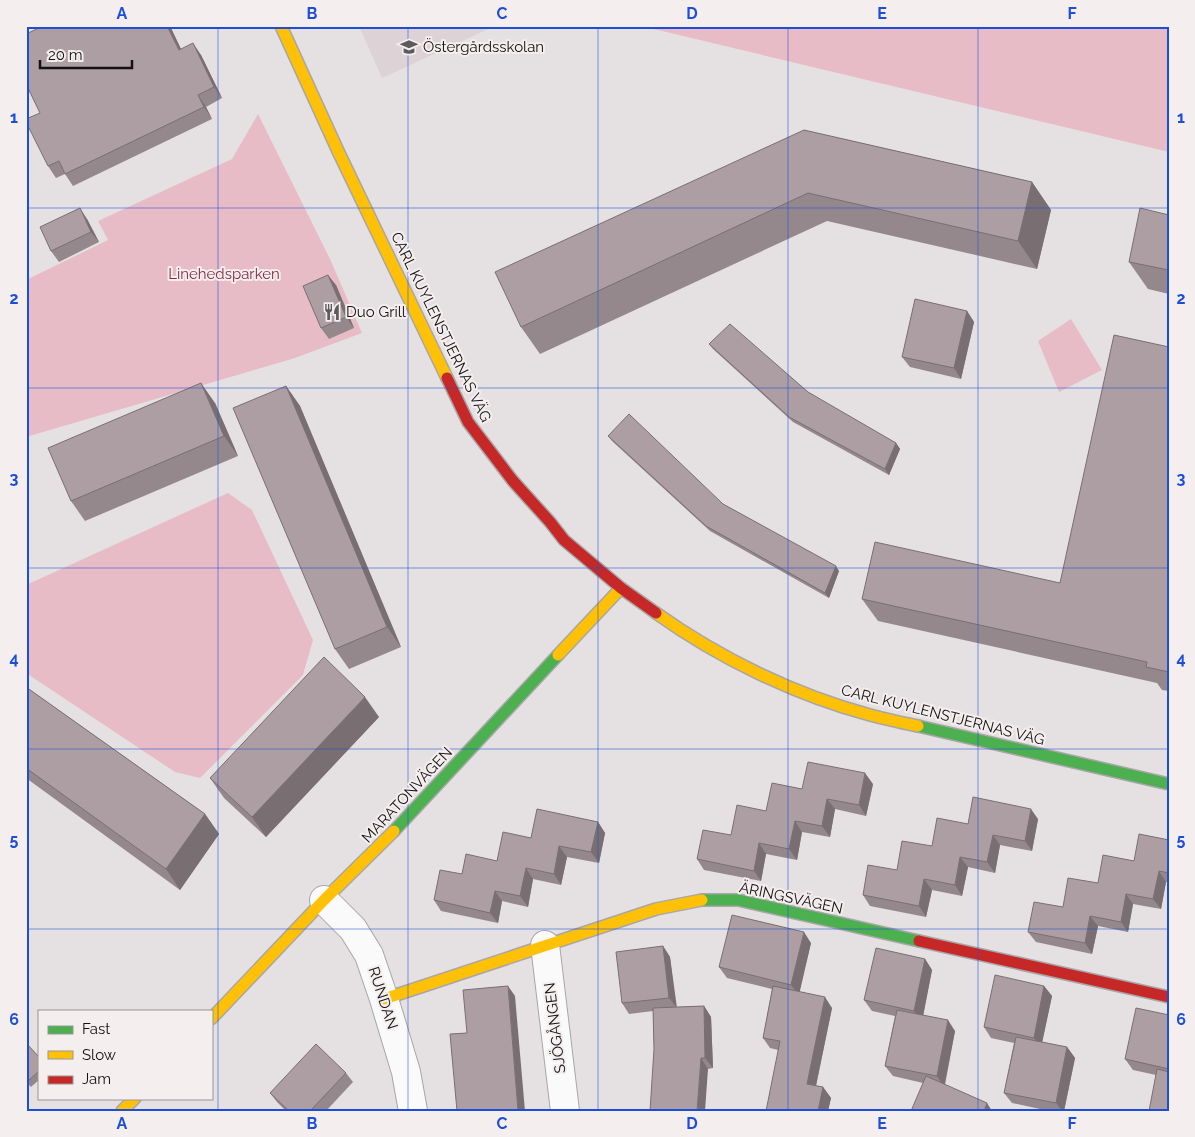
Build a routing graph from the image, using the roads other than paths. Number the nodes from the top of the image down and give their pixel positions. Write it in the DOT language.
graph roads {
  1 [pos="281,26"];
  2 [pos="621,588"];
  3 [pos="1169,784"];
  4 [pos="324,900"];
  5 [pos="545,945"];
  6 [pos="1169,997"];
  7 [pos="384,999"];
  8 [pos="212,1018"];
  9 [pos="132,1100"];
  10 [pos="122,1111"];
  11 [pos="413,1111"];
  12 [pos="565,1111"];
  1 -- 2 [label="street, CARL KUYLENSTJERNAS VÄG"];
  2 -- 3 [label="street, CARL KUYLENSTJERNAS VÄG"];
  2 -- 4 [label="street, MARATONVÄGEN"];
  4 -- 7 [label="street, RUNDAN"];
  4 -- 8 [label="street, MARATONVÄGEN"];
  5 -- 6 [label="street, ÄRINGSVÄGEN"];
  5 -- 7 [label="street, ÄRINGSVÄGEN"];
  5 -- 12 [label="street, SJÖGÅNGEN"];
  7 -- 11 [label="street, RUNDAN"];
  9 -- 10 [label="street"];
}
